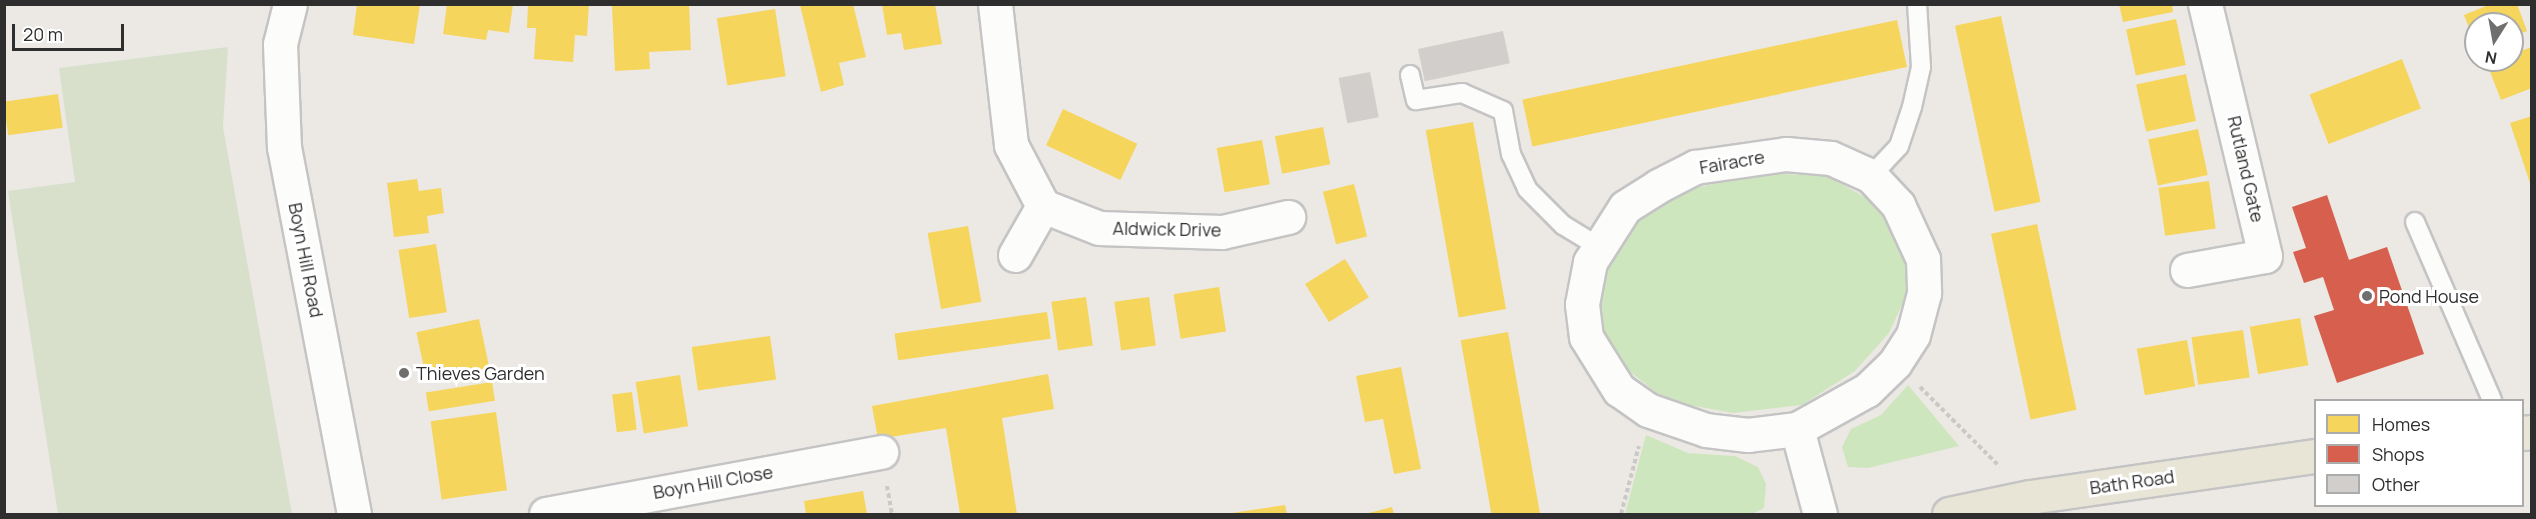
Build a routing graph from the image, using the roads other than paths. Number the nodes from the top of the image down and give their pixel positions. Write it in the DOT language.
graph roads {
  1 [pos="290,4"];
  2 [pos="995,4"];
  3 [pos="1917,4"];
  4 [pos="2205,4"];
  5 [pos="1410,75"];
  6 [pos="1871,176"];
  7 [pos="1043,206"];
  8 [pos="1288,217"];
  9 [pos="2415,222"];
  10 [pos="1599,247"];
  11 [pos="1016,255"];
  12 [pos="2187,270"];
  13 [pos="2492,399"];
  14 [pos="1797,429"];
  15 [pos="881,452"];
  16 [pos="2314,456"];
  17 [pos="1960,513"];
  18 [pos="354,514"];
  19 [pos="546,514"];
  20 [pos="1820,514"];
  1 -- 18 [label="street, Boyn Hill Road"];
  2 -- 7 [label="street"];
  3 -- 6 [label="lane"];
  4 -- 12 [label="street, Rutland Gate"];
  5 -- 10 [label="lane"];
  6 -- 10 [label="street, Fairacre"];
  6 -- 14 [label="street, Fairacre"];
  7 -- 8 [label="street, Aldwick Drive"];
  7 -- 11 [label="street"];
  9 -- 13 [label="lane"];
  10 -- 14 [label="street, Fairacre"];
  14 -- 20 [label="street"];
  15 -- 19 [label="street, Boyn Hill Close"];
  16 -- 17 [label="main road, Bath Road"];
}
